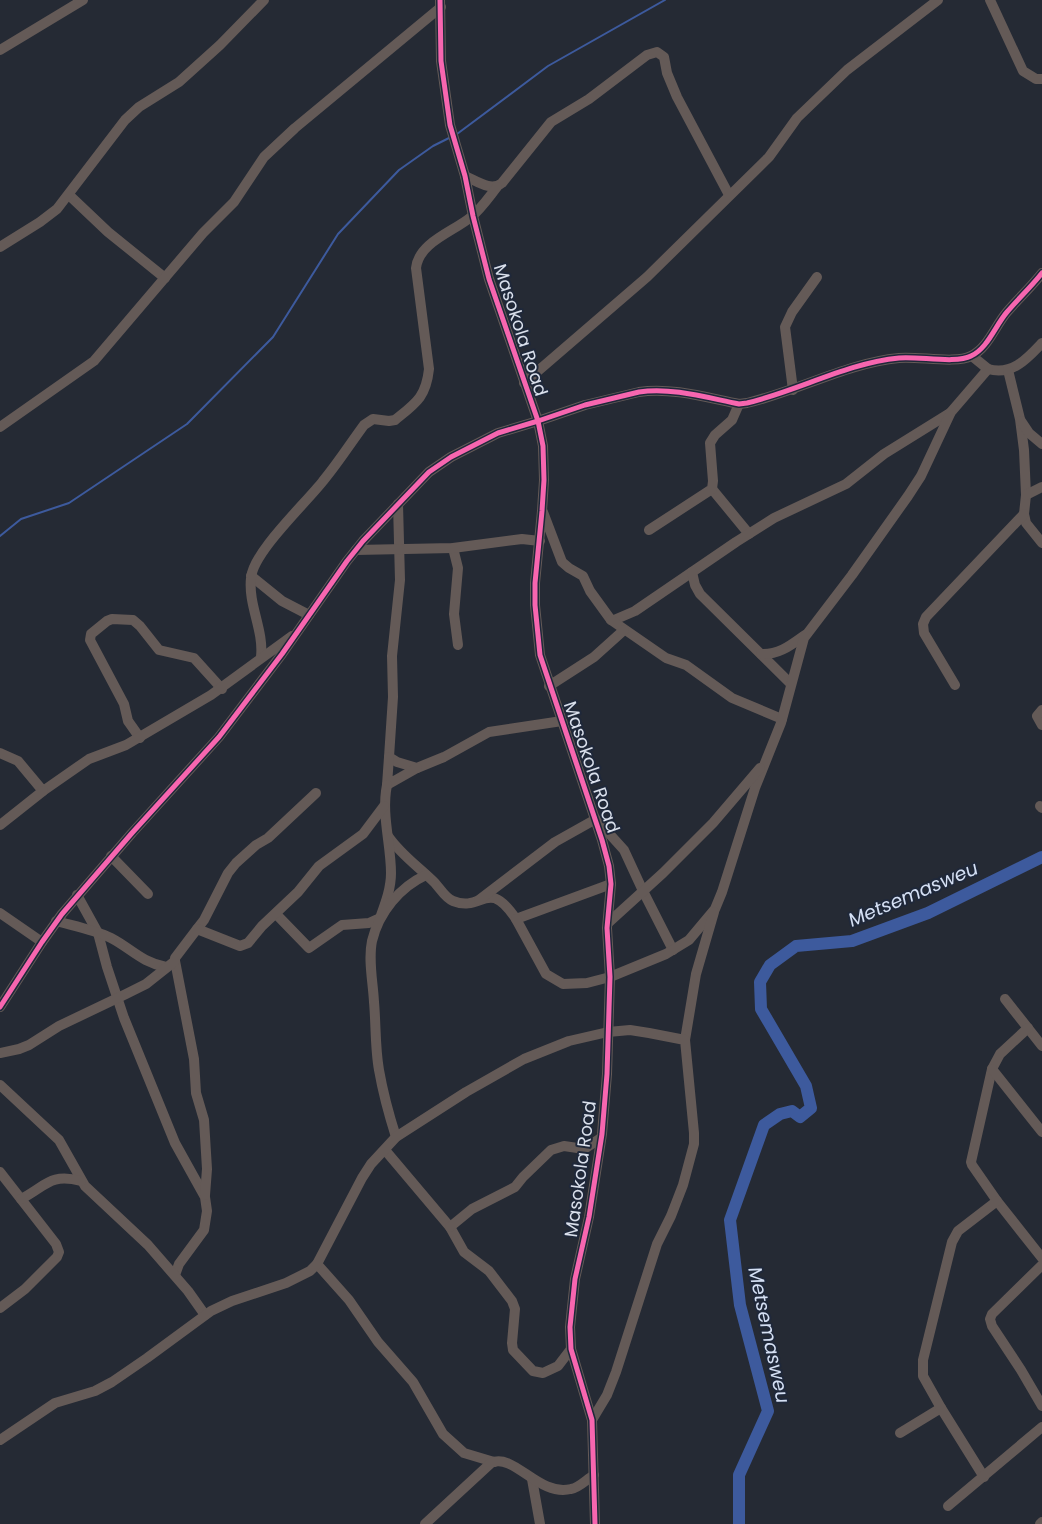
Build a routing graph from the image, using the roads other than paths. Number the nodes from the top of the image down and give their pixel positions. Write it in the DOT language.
graph roads {
  1 [pos="83,0"];
  2 [pos="264,0"];
  3 [pos="938,0"];
  4 [pos="990,0"];
  5 [pos="441,4"];
  6 [pos="0,50"];
  7 [pos="1042,79"];
  8 [pos="465,176"];
  9 [pos="497,187"];
  10 [pos="69,195"];
  11 [pos="729,195"];
  12 [pos="473,216"];
  13 [pos="0,247"];
  14 [pos="1042,273"];
  15 [pos="817,277"];
  16 [pos="165,278"];
  17 [pos="1042,343"];
  18 [pos="972,356"];
  19 [pos="988,369"];
  20 [pos="1008,370"];
  21 [pos="524,383"];
  22 [pos="793,390"];
  23 [pos="739,404"];
  24 [pos="951,412"];
  25 [pos="1020,419"];
  26 [pos="538,421"];
  27 [pos="0,427"];
  28 [pos="1042,444"];
  29 [pos="1042,487"];
  30 [pos="712,489"];
  31 [pos="1026,495"];
  32 [pos="398,504"];
  33 [pos="542,511"];
  34 [pos="1024,514"];
  35 [pos="649,530"];
  36 [pos="749,534"];
  37 [pos="540,541"];
  38 [pos="1042,543"];
  39 [pos="453,548"];
  40 [pos="356,550"];
  41 [pos="398,550"];
  42 [pos="692,572"];
  43 [pos="251,576"];
  44 [pos="309,615"];
  45 [pos="611,620"];
  46 [pos="624,630"];
  47 [pos="297,632"];
  48 [pos="805,635"];
  49 [pos="458,645"];
  50 [pos="761,654"];
  51 [pos="261,657"];
  52 [pos="791,684"];
  53 [pos="956,685"];
  54 [pos="550,686"];
  55 [pos="222,689"];
  56 [pos="1042,710"];
  57 [pos="782,719"];
  58 [pos="562,721"];
  59 [pos="1042,724"];
  60 [pos="140,738"];
  61 [pos="0,753"];
  62 [pos="389,757"];
  63 [pos="765,762"];
  64 [pos="417,768"];
  65 [pos="387,785"];
  66 [pos="43,791"];
  67 [pos="316,793"];
  68 [pos="384,806"];
  69 [pos="596,819"];
  70 [pos="0,825"];
  71 [pos="388,836"];
  72 [pos="111,856"];
  73 [pos="426,875"];
  74 [pos="610,884"];
  75 [pos="643,891"];
  76 [pos="148,894"];
  77 [pos="77,895"];
  78 [pos="479,900"];
  79 [pos="715,909"];
  80 [pos="0,913"];
  81 [pos="276,914"];
  82 [pos="380,918"];
  83 [pos="516,918"];
  84 [pos="56,921"];
  85 [pos="608,922"];
  86 [pos="197,929"];
  87 [pos="98,933"];
  88 [pos="42,942"];
  89 [pos="673,950"];
  90 [pos="170,964"];
  91 [pos="610,977"];
  92 [pos="118,998"];
  93 [pos="1006,999"];
  94 [pos="0,1007"];
  95 [pos="1028,1028"];
  96 [pos="608,1032"];
  97 [pos="685,1040"];
  98 [pos="1042,1046"];
  99 [pos="0,1053"];
  100 [pos="992,1069"];
  101 [pos="1,1087"];
  102 [pos="1042,1132"];
  103 [pos="396,1137"];
  104 [pos="601,1138"];
  105 [pos="385,1150"];
  106 [pos="0,1172"];
  107 [pos="81,1181"];
  108 [pos="205,1197"];
  109 [pos="21,1199"];
  110 [pos="997,1201"];
  111 [pos="450,1227"];
  112 [pos="1042,1258"];
  113 [pos="182,1260"];
  114 [pos="165,1264"];
  115 [pos="317,1264"];
  116 [pos="1042,1265"];
  117 [pos="175,1275"];
  118 [pos="0,1308"];
  119 [pos="205,1315"];
  120 [pos="571,1349"];
  121 [pos="1042,1406"];
  122 [pos="941,1408"];
  123 [pos="592,1420"];
  124 [pos="1042,1427"];
  125 [pos="900,1433"];
  126 [pos="0,1440"];
  127 [pos="494,1462"];
  128 [pos="594,1475"];
  129 [pos="984,1476"];
  130 [pos="532,1479"];
  131 [pos="948,1506"];
  132 [pos="426,1524"];
  133 [pos="540,1524"];
  134 [pos="595,1524"];
  1 -- 6 [label="street"];
  2 -- 10 [label="street"];
  3 -- 11 [label="street"];
  4 -- 7 [label="street"];
  5 -- 8 [label="street, Masokola Road"];
  5 -- 16 [label="street"];
  8 -- 9 [label="street"];
  8 -- 12 [label="street, Masokola Road"];
  9 -- 11 [label="street"];
  9 -- 12 [label="street"];
  10 -- 13 [label="street"];
  10 -- 16 [label="street"];
  11 -- 21 [label="street"];
  12 -- 21 [label="street, Masokola Road"];
  12 -- 43 [label="street"];
  14 -- 18 [label="street"];
  15 -- 22 [label="street"];
  16 -- 27 [label="street"];
  17 -- 20 [label="street"];
  18 -- 19 [label="street"];
  18 -- 22 [label="street"];
  19 -- 20 [label="street"];
  19 -- 24 [label="street"];
  20 -- 25 [label="street"];
  21 -- 26 [label="street, Masokola Road"];
  22 -- 23 [label="street"];
  23 -- 26 [label="street"];
  23 -- 30 [label="street"];
  24 -- 36 [label="street"];
  24 -- 48 [label="street"];
  25 -- 28 [label="street"];
  25 -- 31 [label="street"];
  26 -- 32 [label="street"];
  26 -- 33 [label="street, Masokola Road"];
  29 -- 31 [label="street"];
  30 -- 35 [label="street"];
  30 -- 36 [label="street"];
  31 -- 34 [label="street"];
  32 -- 40 [label="street"];
  32 -- 41 [label="street"];
  33 -- 37 [label="street, Masokola Road"];
  33 -- 45 [label="street"];
  34 -- 38 [label="street"];
  34 -- 53 [label="street"];
  36 -- 42 [label="street"];
  37 -- 39 [label="street"];
  37 -- 54 [label="street, Masokola Road"];
  39 -- 41 [label="street"];
  39 -- 49 [label="street"];
  40 -- 41 [label="street"];
  40 -- 44 [label="street"];
  41 -- 62 [label="street"];
  42 -- 45 [label="street"];
  42 -- 50 [label="street"];
  43 -- 44 [label="street"];
  43 -- 51 [label="street"];
  44 -- 47 [label="street"];
  45 -- 46 [label="street"];
  46 -- 54 [label="street"];
  46 -- 57 [label="street"];
  47 -- 51 [label="street"];
  47 -- 72 [label="street"];
  48 -- 50 [label="street"];
  48 -- 52 [label="street"];
  50 -- 52 [label="street"];
  51 -- 55 [label="street"];
  52 -- 57 [label="street"];
  54 -- 58 [label="street, Masokola Road"];
  55 -- 60 [label="street"];
  55 -- 60 [label="street"];
  56 -- 59 [label="street"];
  57 -- 63 [label="street"];
  58 -- 64 [label="street"];
  58 -- 69 [label="street, Masokola Road"];
  60 -- 66 [label="street"];
  61 -- 66 [label="street"];
  62 -- 64 [label="street"];
  62 -- 65 [label="street"];
  63 -- 75 [label="street"];
  63 -- 79 [label="street"];
  64 -- 65 [label="street"];
  65 -- 68 [label="street"];
  66 -- 70 [label="street"];
  67 -- 86 [label="street"];
  68 -- 71 [label="street"];
  68 -- 81 [label="street"];
  69 -- 74 [label="street, Masokola Road"];
  69 -- 75 [label="street"];
  69 -- 78 [label="street"];
  71 -- 73 [label="street"];
  71 -- 82 [label="street"];
  72 -- 76 [label="street"];
  72 -- 77 [label="street"];
  73 -- 78 [label="street"];
  73 -- 82 [label="street"];
  74 -- 83 [label="street"];
  74 -- 85 [label="street, Masokola Road"];
  75 -- 85 [label="street"];
  75 -- 89 [label="street"];
  77 -- 84 [label="street"];
  77 -- 87 [label="street"];
  78 -- 83 [label="street"];
  79 -- 89 [label="street"];
  79 -- 97 [label="street"];
  80 -- 88 [label="street"];
  81 -- 82 [label="street"];
  81 -- 86 [label="street"];
  82 -- 103 [label="street"];
  83 -- 91 [label="street"];
  84 -- 87 [label="street"];
  84 -- 88 [label="street"];
  85 -- 91 [label="street, Masokola Road"];
  86 -- 90 [label="street"];
  87 -- 90 [label="street"];
  87 -- 92 [label="street"];
  88 -- 94 [label="street"];
  89 -- 91 [label="street"];
  90 -- 92 [label="street"];
  90 -- 108 [label="street"];
  91 -- 96 [label="street, Masokola Road"];
  92 -- 99 [label="street"];
  92 -- 108 [label="street"];
  93 -- 95 [label="street"];
  95 -- 98 [label="street"];
  95 -- 100 [label="street"];
  96 -- 97 [label="street"];
  96 -- 103 [label="street"];
  96 -- 104 [label="street, Masokola Road"];
  97 -- 123 [label="street"];
  100 -- 102 [label="street"];
  100 -- 110 [label="street"];
  101 -- 107 [label="street"];
  103 -- 105 [label="street"];
  104 -- 111 [label="street"];
  104 -- 120 [label="street, Masokola Road"];
  105 -- 111 [label="street"];
  105 -- 115 [label="street"];
  106 -- 109 [label="street"];
  107 -- 109 [label="street"];
  107 -- 114 [label="street"];
  108 -- 113 [label="street"];
  109 -- 118 [label="street"];
  110 -- 112 [label="street"];
  110 -- 122 [label="street"];
  111 -- 120 [label="street"];
  113 -- 114 [label="street"];
  113 -- 117 [label="street"];
  114 -- 117 [label="street"];
  115 -- 119 [label="street"];
  115 -- 127 [label="street"];
  116 -- 121 [label="street"];
  117 -- 119 [label="street"];
  119 -- 126 [label="street"];
  120 -- 123 [label="street, Masokola Road"];
  122 -- 125 [label="street"];
  122 -- 129 [label="street"];
  123 -- 128 [label="street, Masokola Road"];
  124 -- 129 [label="street"];
  127 -- 130 [label="street"];
  127 -- 132 [label="street"];
  128 -- 130 [label="street"];
  128 -- 134 [label="street, Masokola Road"];
  129 -- 131 [label="street"];
  130 -- 133 [label="street"];
}
